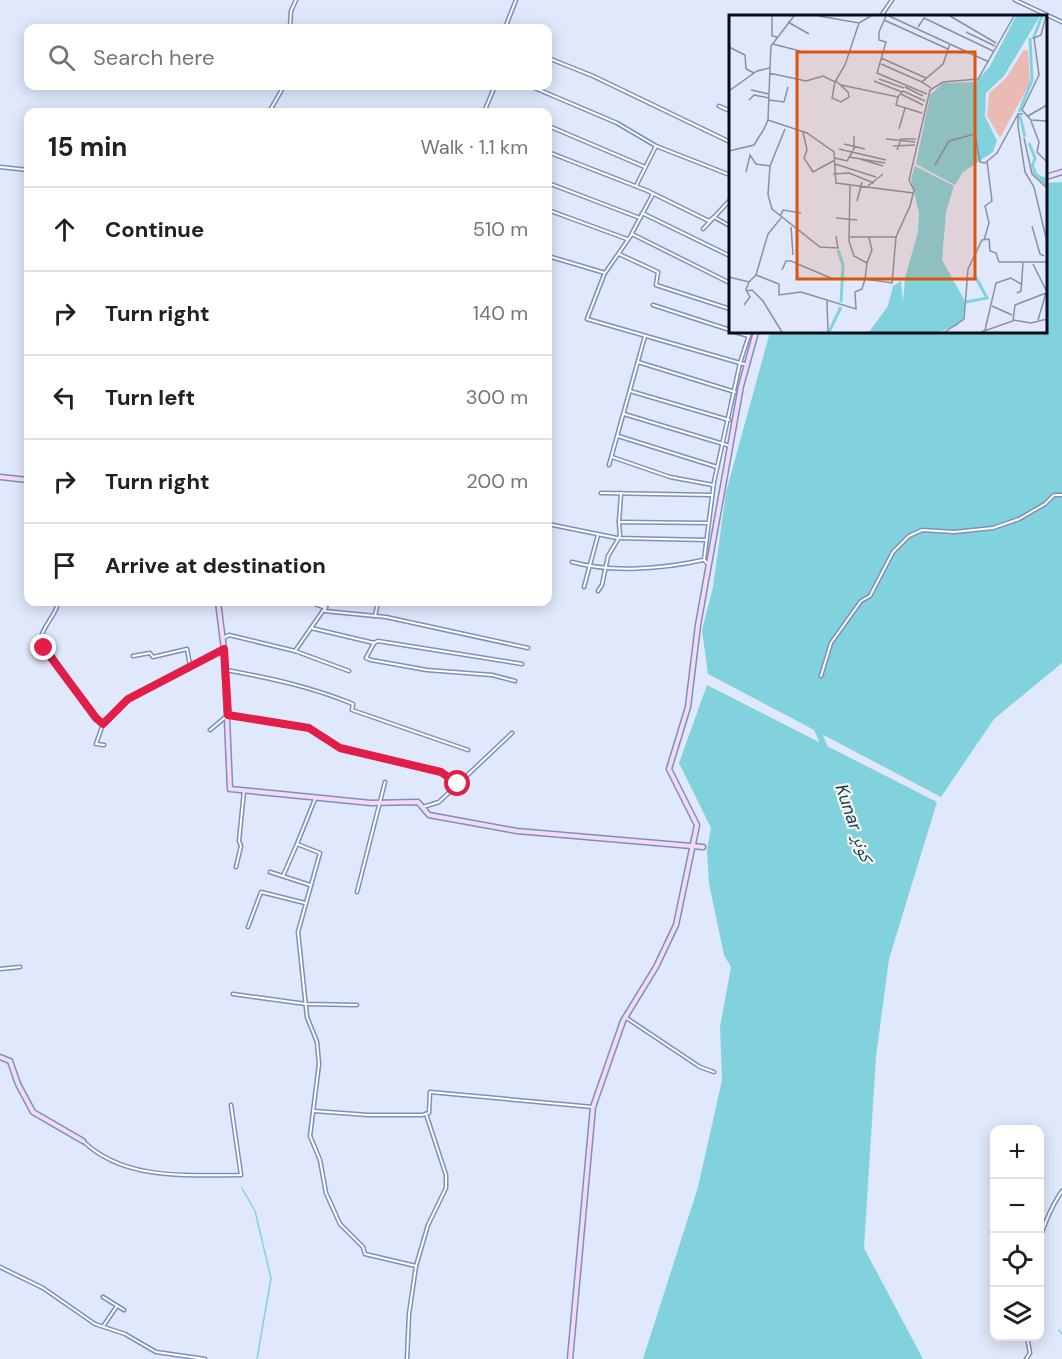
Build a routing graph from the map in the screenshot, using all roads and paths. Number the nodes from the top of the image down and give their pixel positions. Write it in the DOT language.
graph roads {
  1 [pos="296,0"];
  2 [pos="516,0"];
  3 [pos="892,0"];
  4 [pos="1015,0"];
  5 [pos="882,15"];
  6 [pos="1062,22"];
  7 [pos="290,24"];
  8 [pos="507,24"];
  9 [pos="552,60"];
  10 [pos="282,90"];
  11 [pos="493,90"];
  12 [pos="539,90"];
  13 [pos="719,106"];
  14 [pos="270,108"];
  15 [pos="486,108"];
  16 [pos="729,111"];
  17 [pos="552,127"];
  18 [pos="729,142"];
  19 [pos="656,146"];
  20 [pos="552,154"];
  21 [pos="0,167"];
  22 [pos="645,167"];
  23 [pos="24,170"];
  24 [pos="1062,172"];
  25 [pos="729,175"];
  26 [pos="1047,177"];
  27 [pos="552,185"];
  28 [pos="636,186"];
  29 [pos="653,194"];
  30 [pos="729,201"];
  31 [pos="552,211"];
  32 [pos="642,213"];
  33 [pos="714,217"];
  34 [pos="640,218"];
  35 [pos="729,225"];
  36 [pos="703,229"];
  37 [pos="632,234"];
  38 [pos="628,239"];
  39 [pos="619,254"];
  40 [pos="729,256"];
  41 [pos="552,257"];
  42 [pos="604,273"];
  43 [pos="729,282"];
  44 [pos="653,305"];
  45 [pos="729,309"];
  46 [pos="729,330"];
  47 [pos="738,333"];
  48 [pos="750,333"];
  49 [pos="756,333"];
  50 [pos="645,336"];
  51 [pos="748,336"];
  52 [pos="638,362"];
  53 [pos="740,363"];
  54 [pos="747,365"];
  55 [pos="630,391"];
  56 [pos="735,392"];
  57 [pos="624,414"];
  58 [pos="729,420"];
  59 [pos="618,436"];
  60 [pos="723,443"];
  61 [pos="730,446"];
  62 [pos="612,457"];
  63 [pos="609,465"];
  64 [pos="717,467"];
  65 [pos="0,477"];
  66 [pos="24,480"];
  67 [pos="714,485"];
  68 [pos="601,493"];
  69 [pos="621,493"];
  70 [pos="712,495"];
  71 [pos="1062,495"];
  72 [pos="619,522"];
  73 [pos="708,523"];
  74 [pos="552,525"];
  75 [pos="598,535"];
  76 [pos="617,538"];
  77 [pos="706,540"];
  78 [pos="704,560"];
  79 [pos="572,562"];
  80 [pos="709,565"];
  81 [pos="590,566"];
  82 [pos="605,566"];
  83 [pos="584,587"];
  84 [pos="598,591"];
  85 [pos="58,606"];
  86 [pos="219,606"];
  87 [pos="318,606"];
  88 [pos="327,606"];
  89 [pos="377,606"];
  90 [pos="325,609"];
  91 [pos="375,616"];
  92 [pos="311,628"];
  93 [pos="223,638"];
  94 [pos="374,643"];
  95 [pos="528,648"];
  96 [pos="224,649"];
  97 [pos="295,651"];
  98 [pos="133,656"];
  99 [pos="522,664"];
  100 [pos="190,665"];
  101 [pos="224,670"];
  102 [pos="349,671"];
  103 [pos="821,676"];
  104 [pos="515,681"];
  105 [pos="228,715"];
  106 [pos="103,724"];
  107 [pos="210,730"];
  108 [pos="512,733"];
  109 [pos="104,745"];
  110 [pos="468,750"];
  111 [pos="385,782"];
  112 [pos="458,784"];
  113 [pos="244,791"];
  114 [pos="315,799"];
  115 [pos="381,803"];
  116 [pos="422,807"];
  117 [pos="297,844"];
  118 [pos="692,846"];
  119 [pos="703,847"];
  120 [pos="236,867"];
  121 [pos="270,872"];
  122 [pos="284,876"];
  123 [pos="310,885"];
  124 [pos="357,892"];
  125 [pos="305,903"];
  126 [pos="248,927"];
  127 [pos="20,967"];
  128 [pos="0,969"];
  129 [pos="232,994"];
  130 [pos="306,1004"];
  131 [pos="357,1005"];
  132 [pos="625,1017"];
  133 [pos="0,1057"];
  134 [pos="714,1072"];
  135 [pos="231,1105"];
  136 [pos="593,1107"];
  137 [pos="313,1111"];
  138 [pos="426,1114"];
  139 [pos="82,1141"];
  140 [pos="1062,1191"];
  141 [pos="1042,1233"];
  142 [pos="416,1266"];
  143 [pos="0,1267"];
  144 [pos="103,1296"];
  145 [pos="117,1306"];
  146 [pos="124,1310"];
  147 [pos="104,1325"];
  148 [pos="1028,1341"];
  149 [pos="205,1359"];
  150 [pos="407,1359"];
  151 [pos="570,1359"];
  152 [pos="1026,1359"];
  1 -- 7 [label="street"];
  2 -- 8 [label="street"];
  3 -- 5 [label="street"];
  4 -- 6 [label="street"];
  9 -- 18 [label="street"];
  10 -- 14 [label="street"];
  11 -- 15 [label="street"];
  12 -- 19 [label="street"];
  13 -- 16 [label="street"];
  17 -- 22 [label="street"];
  19 -- 22 [label="street"];
  19 -- 25 [label="street"];
  20 -- 28 [label="street"];
  21 -- 23 [label="street"];
  22 -- 28 [label="street"];
  24 -- 26 [label="street"];
  27 -- 34 [label="street"];
  28 -- 29 [label="street"];
  29 -- 32 [label="street"];
  29 -- 33 [label="street"];
  30 -- 33 [label="street"];
  31 -- 38 [label="street"];
  32 -- 34 [label="street"];
  32 -- 40 [label="street"];
  33 -- 35 [label="street"];
  33 -- 36 [label="street"];
  34 -- 37 [label="street"];
  37 -- 38 [label="street"];
  37 -- 43 [label="street"];
  38 -- 39 [label="street"];
  39 -- 42 [label="street"];
  39 -- 45 [label="street"];
  41 -- 42 [label="street"];
  42 -- 50 [label="street"];
  44 -- 46 [label="street"];
  47 -- 51 [label="street"];
  48 -- 51 [label="street"];
  49 -- 54 [label="street"];
  50 -- 52 [label="street"];
  50 -- 53 [label="street"];
  51 -- 53 [label="street"];
  52 -- 55 [label="street"];
  52 -- 56 [label="street"];
  53 -- 54 [label="street"];
  53 -- 56 [label="street"];
  54 -- 61 [label="street"];
  55 -- 57 [label="street"];
  55 -- 58 [label="street"];
  56 -- 58 [label="street"];
  57 -- 59 [label="street"];
  57 -- 60 [label="street"];
  58 -- 60 [label="street"];
  59 -- 62 [label="street"];
  59 -- 64 [label="street"];
  60 -- 61 [label="street"];
  60 -- 64 [label="street"];
  61 -- 80 [label="street"];
  62 -- 63 [label="street"];
  62 -- 67 [label="street"];
  64 -- 67 [label="street"];
  65 -- 66 [label="street"];
  67 -- 70 [label="street"];
  68 -- 69 [label="street"];
  69 -- 70 [label="street"];
  69 -- 72 [label="street"];
  70 -- 73 [label="street"];
  71 -- 103 [label="street"];
  72 -- 73 [label="street"];
  72 -- 76 [label="street"];
  73 -- 77 [label="street"];
  74 -- 75 [label="street"];
  75 -- 76 [label="street"];
  75 -- 81 [label="street"];
  76 -- 77 [label="street"];
  76 -- 82 [label="street"];
  77 -- 78 [label="street"];
  78 -- 80 [label="street"];
  78 -- 82 [label="street"];
  79 -- 81 [label="street"];
  80 -- 118 [label="street"];
  81 -- 82 [label="street"];
  81 -- 83 [label="street"];
  82 -- 84 [label="street"];
  85 -- 106 [label="street"];
  86 -- 93 [label="street"];
  87 -- 90 [label="street"];
  88 -- 90 [label="street"];
  89 -- 91 [label="street"];
  90 -- 91 [label="street"];
  90 -- 92 [label="street"];
  91 -- 95 [label="street"];
  92 -- 94 [label="street"];
  92 -- 97 [label="street"];
  93 -- 96 [label="street"];
  93 -- 97 [label="street"];
  94 -- 99 [label="street"];
  94 -- 104 [label="street"];
  96 -- 100 [label="street"];
  96 -- 101 [label="street"];
  97 -- 102 [label="street"];
  98 -- 100 [label="street"];
  100 -- 106 [label="street"];
  101 -- 105 [label="street"];
  101 -- 110 [label="street"];
  105 -- 107 [label="street"];
  105 -- 112 [label="street"];
  105 -- 113 [label="street"];
  106 -- 109 [label="street"];
  108 -- 112 [label="street"];
  111 -- 115 [label="street"];
  112 -- 116 [label="street"];
  113 -- 114 [label="street"];
  113 -- 120 [label="street"];
  114 -- 115 [label="street"];
  114 -- 117 [label="street"];
  115 -- 116 [label="street"];
  115 -- 124 [label="street"];
  116 -- 118 [label="street"];
  117 -- 122 [label="street"];
  117 -- 123 [label="street"];
  118 -- 119 [label="street"];
  118 -- 132 [label="street"];
  121 -- 122 [label="street"];
  122 -- 123 [label="street"];
  123 -- 125 [label="street"];
  125 -- 126 [label="street"];
  125 -- 130 [label="street"];
  127 -- 128 [label="street"];
  129 -- 130 [label="street"];
  130 -- 131 [label="street"];
  130 -- 137 [label="street"];
  132 -- 134 [label="street"];
  132 -- 136 [label="street"];
  133 -- 139 [label="street"];
  135 -- 139 [label="street"];
  136 -- 138 [label="street"];
  136 -- 151 [label="street"];
  137 -- 138 [label="street"];
  137 -- 142 [label="street"];
  138 -- 142 [label="street"];
  140 -- 141 [label="street"];
  142 -- 150 [label="street"];
  143 -- 147 [label="street"];
  144 -- 145 [label="street"];
  145 -- 146 [label="street"];
  145 -- 147 [label="street"];
  147 -- 149 [label="street"];
  148 -- 152 [label="street"];
}
